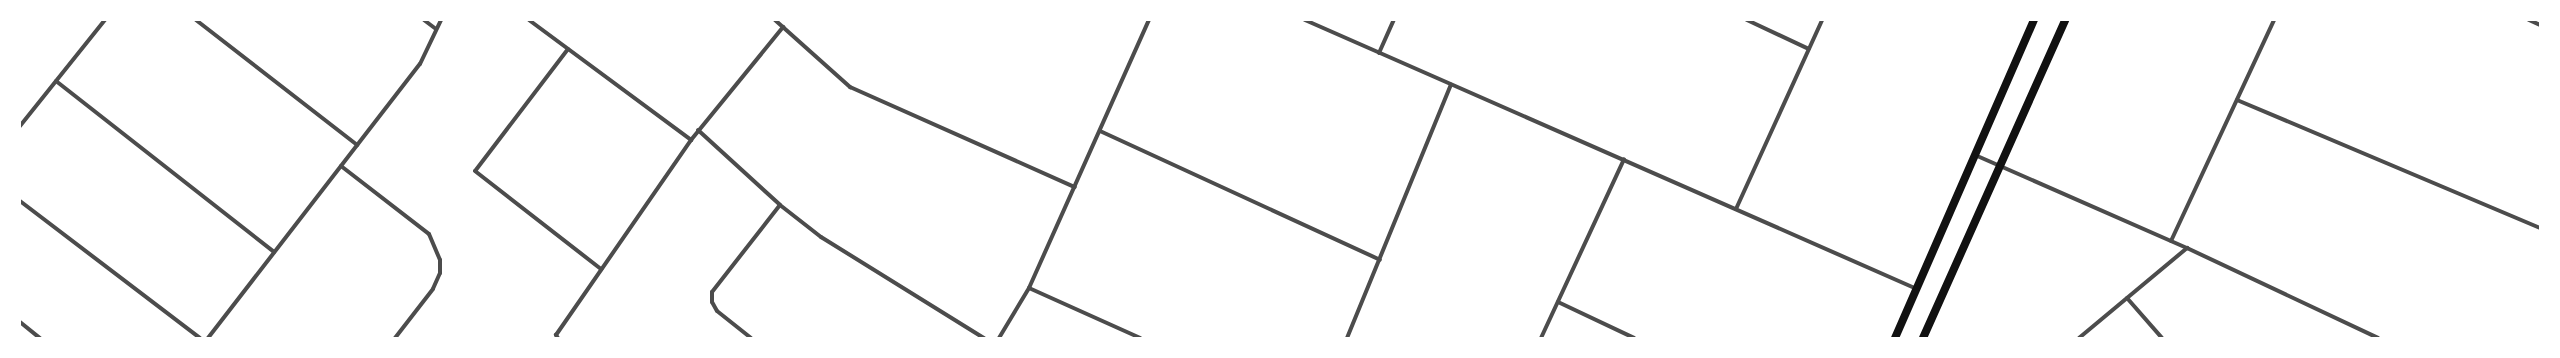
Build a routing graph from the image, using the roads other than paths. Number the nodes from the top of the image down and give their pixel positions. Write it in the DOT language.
graph roads {
  1 [pos="105,20"];
  2 [pos="196,20"];
  3 [pos="424,20"];
  4 [pos="441,20"];
  5 [pos="529,20"];
  6 [pos="775,20"];
  7 [pos="1149,20"];
  8 [pos="1305,20"];
  9 [pos="1394,20"];
  10 [pos="1747,20"];
  11 [pos="1822,20"];
  12 [pos="2034,20"];
  13 [pos="2065,20"];
  14 [pos="2274,20"];
  15 [pos="2529,20"];
  16 [pos="2540,25"];
  17 [pos="783,27"];
  18 [pos="436,29"];
  19 [pos="568,49"];
  20 [pos="1809,49"];
  21 [pos="1380,53"];
  22 [pos="56,81"];
  23 [pos="1451,84"];
  24 [pos="2237,100"];
  25 [pos="20,126"];
  26 [pos="698,130"];
  27 [pos="1100,131"];
  28 [pos="691,140"];
  29 [pos="357,145"];
  30 [pos="1975,155"];
  31 [pos="1624,160"];
  32 [pos="342,166"];
  33 [pos="1999,166"];
  34 [pos="1075,187"];
  35 [pos="20,201"];
  36 [pos="780,205"];
  37 [pos="1736,209"];
  38 [pos="2540,228"];
  39 [pos="2171,241"];
  40 [pos="2187,248"];
  41 [pos="274,252"];
  42 [pos="1380,260"];
  43 [pos="601,269"];
  44 [pos="1029,288"];
  45 [pos="1917,289"];
  46 [pos="2127,298"];
  47 [pos="1558,302"];
  48 [pos="20,322"];
  49 [pos="40,338"];
  50 [pos="200,338"];
  51 [pos="208,338"];
  52 [pos="395,338"];
  53 [pos="558,338"];
  54 [pos="751,338"];
  55 [pos="984,338"];
  56 [pos="999,338"];
  57 [pos="1140,338"];
  58 [pos="1347,338"];
  59 [pos="1542,338"];
  60 [pos="1634,338"];
  61 [pos="1895,338"];
  62 [pos="1923,338"];
  63 [pos="2079,338"];
  64 [pos="2162,338"];
  65 [pos="2378,338"];
  1 -- 22 [label="street"];
  2 -- 29 [label="street"];
  3 -- 18 [label="street"];
  4 -- 18 [label="street"];
  5 -- 19 [label="street"];
  6 -- 17 [label="street"];
  7 -- 27 [label="street"];
  8 -- 21 [label="street"];
  9 -- 21 [label="street"];
  10 -- 20 [label="street"];
  11 -- 20 [label="street"];
  12 -- 30 [label="main road"];
  13 -- 33 [label="main road"];
  14 -- 24 [label="street"];
  15 -- 16 [label="street"];
  17 -- 26 [label="street"];
  17 -- 34 [label="street"];
  18 -- 29 [label="street"];
  19 -- 28 [label="street"];
  19 -- 43 [label="street"];
  20 -- 37 [label="street"];
  21 -- 23 [label="street"];
  22 -- 25 [label="street"];
  22 -- 41 [label="street"];
  23 -- 31 [label="street"];
  23 -- 42 [label="street"];
  24 -- 38 [label="street"];
  24 -- 39 [label="street"];
  26 -- 28 [label="street"];
  26 -- 36 [label="street"];
  27 -- 34 [label="street"];
  27 -- 42 [label="street"];
  28 -- 43 [label="street"];
  29 -- 32 [label="street"];
  30 -- 33 [label="street"];
  30 -- 45 [label="main road"];
  31 -- 37 [label="street"];
  31 -- 47 [label="street"];
  32 -- 41 [label="street"];
  32 -- 52 [label="street"];
  33 -- 39 [label="street"];
  33 -- 62 [label="main road"];
  34 -- 44 [label="street"];
  35 -- 50 [label="street"];
  36 -- 54 [label="street"];
  36 -- 55 [label="street"];
  37 -- 45 [label="street"];
  39 -- 40 [label="street"];
  40 -- 46 [label="street"];
  40 -- 65 [label="street"];
  41 -- 51 [label="street"];
  42 -- 58 [label="street"];
  43 -- 53 [label="street"];
  44 -- 56 [label="street"];
  44 -- 57 [label="street"];
  45 -- 61 [label="main road"];
  46 -- 63 [label="street"];
  46 -- 64 [label="street"];
  47 -- 59 [label="street"];
  47 -- 60 [label="street"];
  48 -- 49 [label="street"];
}
